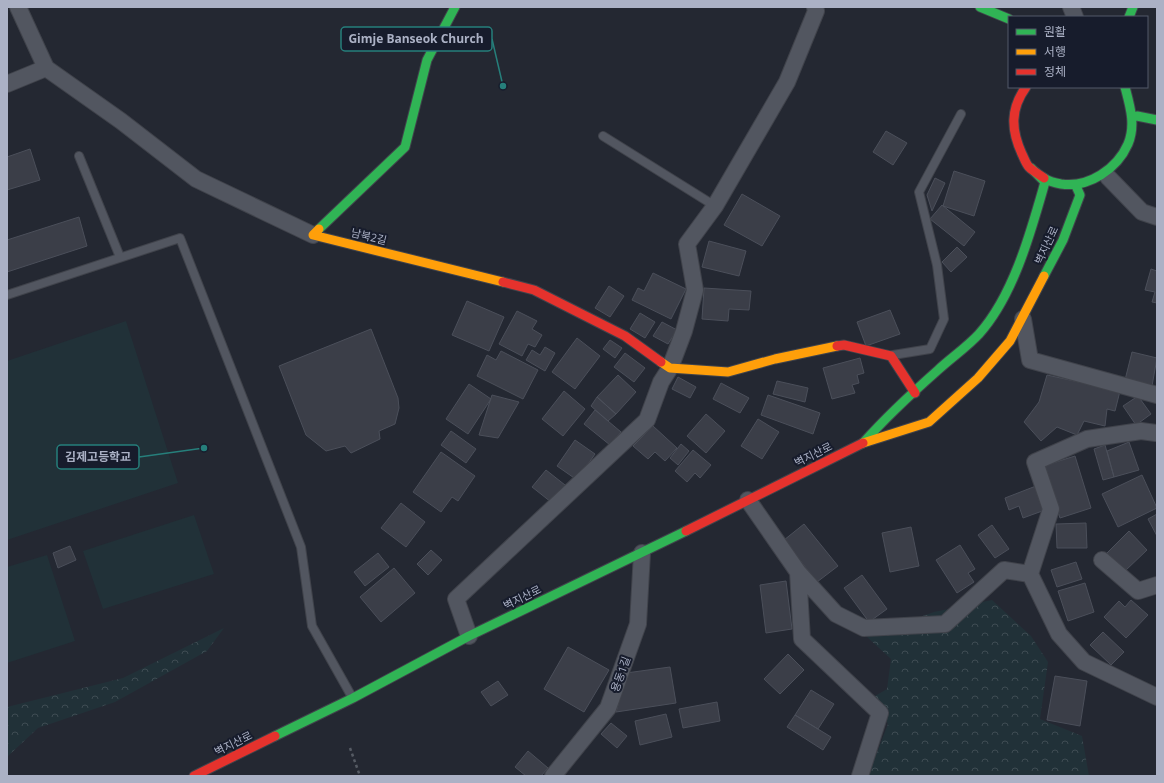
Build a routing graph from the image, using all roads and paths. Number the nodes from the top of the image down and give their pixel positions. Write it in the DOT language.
graph roads {
  1 [pos="18,7"];
  2 [pos="456,7"];
  3 [pos="815,7"];
  4 [pos="980,7"];
  5 [pos="1008,19"];
  6 [pos="46,68"];
  7 [pos="7,84"];
  8 [pos="1025,88"];
  9 [pos="1126,88"];
  10 [pos="961,114"];
  11 [pos="1137,116"];
  12 [pos="1157,120"];
  13 [pos="603,136"];
  14 [pos="79,156"];
  15 [pos="1031,168"];
  16 [pos="1108,177"];
  17 [pos="1076,186"];
  18 [pos="715,206"];
  19 [pos="1157,217"];
  20 [pos="313,235"];
  21 [pos="120,257"];
  22 [pos="7,295"];
  23 [pos="1023,319"];
  24 [pos="890,356"];
  25 [pos="670,368"];
  26 [pos="915,393"];
  27 [pos="1157,395"];
  28 [pos="1157,432"];
  29 [pos="864,443"];
  30 [pos="748,500"];
  31 [pos="642,553"];
  32 [pos="1102,560"];
  33 [pos="798,572"];
  34 [pos="1030,574"];
  35 [pos="1157,585"];
  36 [pos="469,636"];
  37 [pos="1157,697"];
  38 [pos="353,698"];
  39 [pos="350,748"];
  40 [pos="194,776"];
  41 [pos="360,776"];
  42 [pos="553,776"];
  43 [pos="860,776"];
  1 -- 6 [label="street"];
  2 -- 20 [label="street"];
  3 -- 18 [label="street"];
  4 -- 5 [label="street"];
  6 -- 7 [label="street"];
  6 -- 20 [label="street"];
  8 -- 15 [label="street"];
  9 -- 11 [label="street"];
  10 -- 24 [label="lane"];
  11 -- 12 [label="street"];
  11 -- 16 [label="street"];
  13 -- 18 [label="lane"];
  14 -- 21 [label="lane"];
  15 -- 17 [label="street"];
  15 -- 26 [label="street, 벽지산로"];
  16 -- 17 [label="street"];
  16 -- 19 [label="street"];
  17 -- 23 [label="street, 벽지산로"];
  18 -- 25 [label="street"];
  20 -- 25 [label="street, 남북2길"];
  21 -- 22 [label="lane"];
  21 -- 38 [label="lane"];
  23 -- 27 [label="street"];
  23 -- 29 [label="street, 벽지산로"];
  24 -- 25 [label="street"];
  24 -- 26 [label="street"];
  25 -- 36 [label="street"];
  26 -- 29 [label="street, 벽지산로"];
  28 -- 34 [label="street"];
  29 -- 30 [label="street, 벽지산로"];
  30 -- 31 [label="street, 벽지산로"];
  30 -- 33 [label="street"];
  31 -- 36 [label="street, 벽지산로"];
  31 -- 42 [label="street, 용동1길"];
  32 -- 35 [label="street"];
  33 -- 34 [label="street"];
  33 -- 43 [label="street"];
  34 -- 37 [label="street"];
  36 -- 38 [label="street, 벽지산로"];
  38 -- 40 [label="street, 벽지산로"];
  39 -- 41 [label="path"];
}
